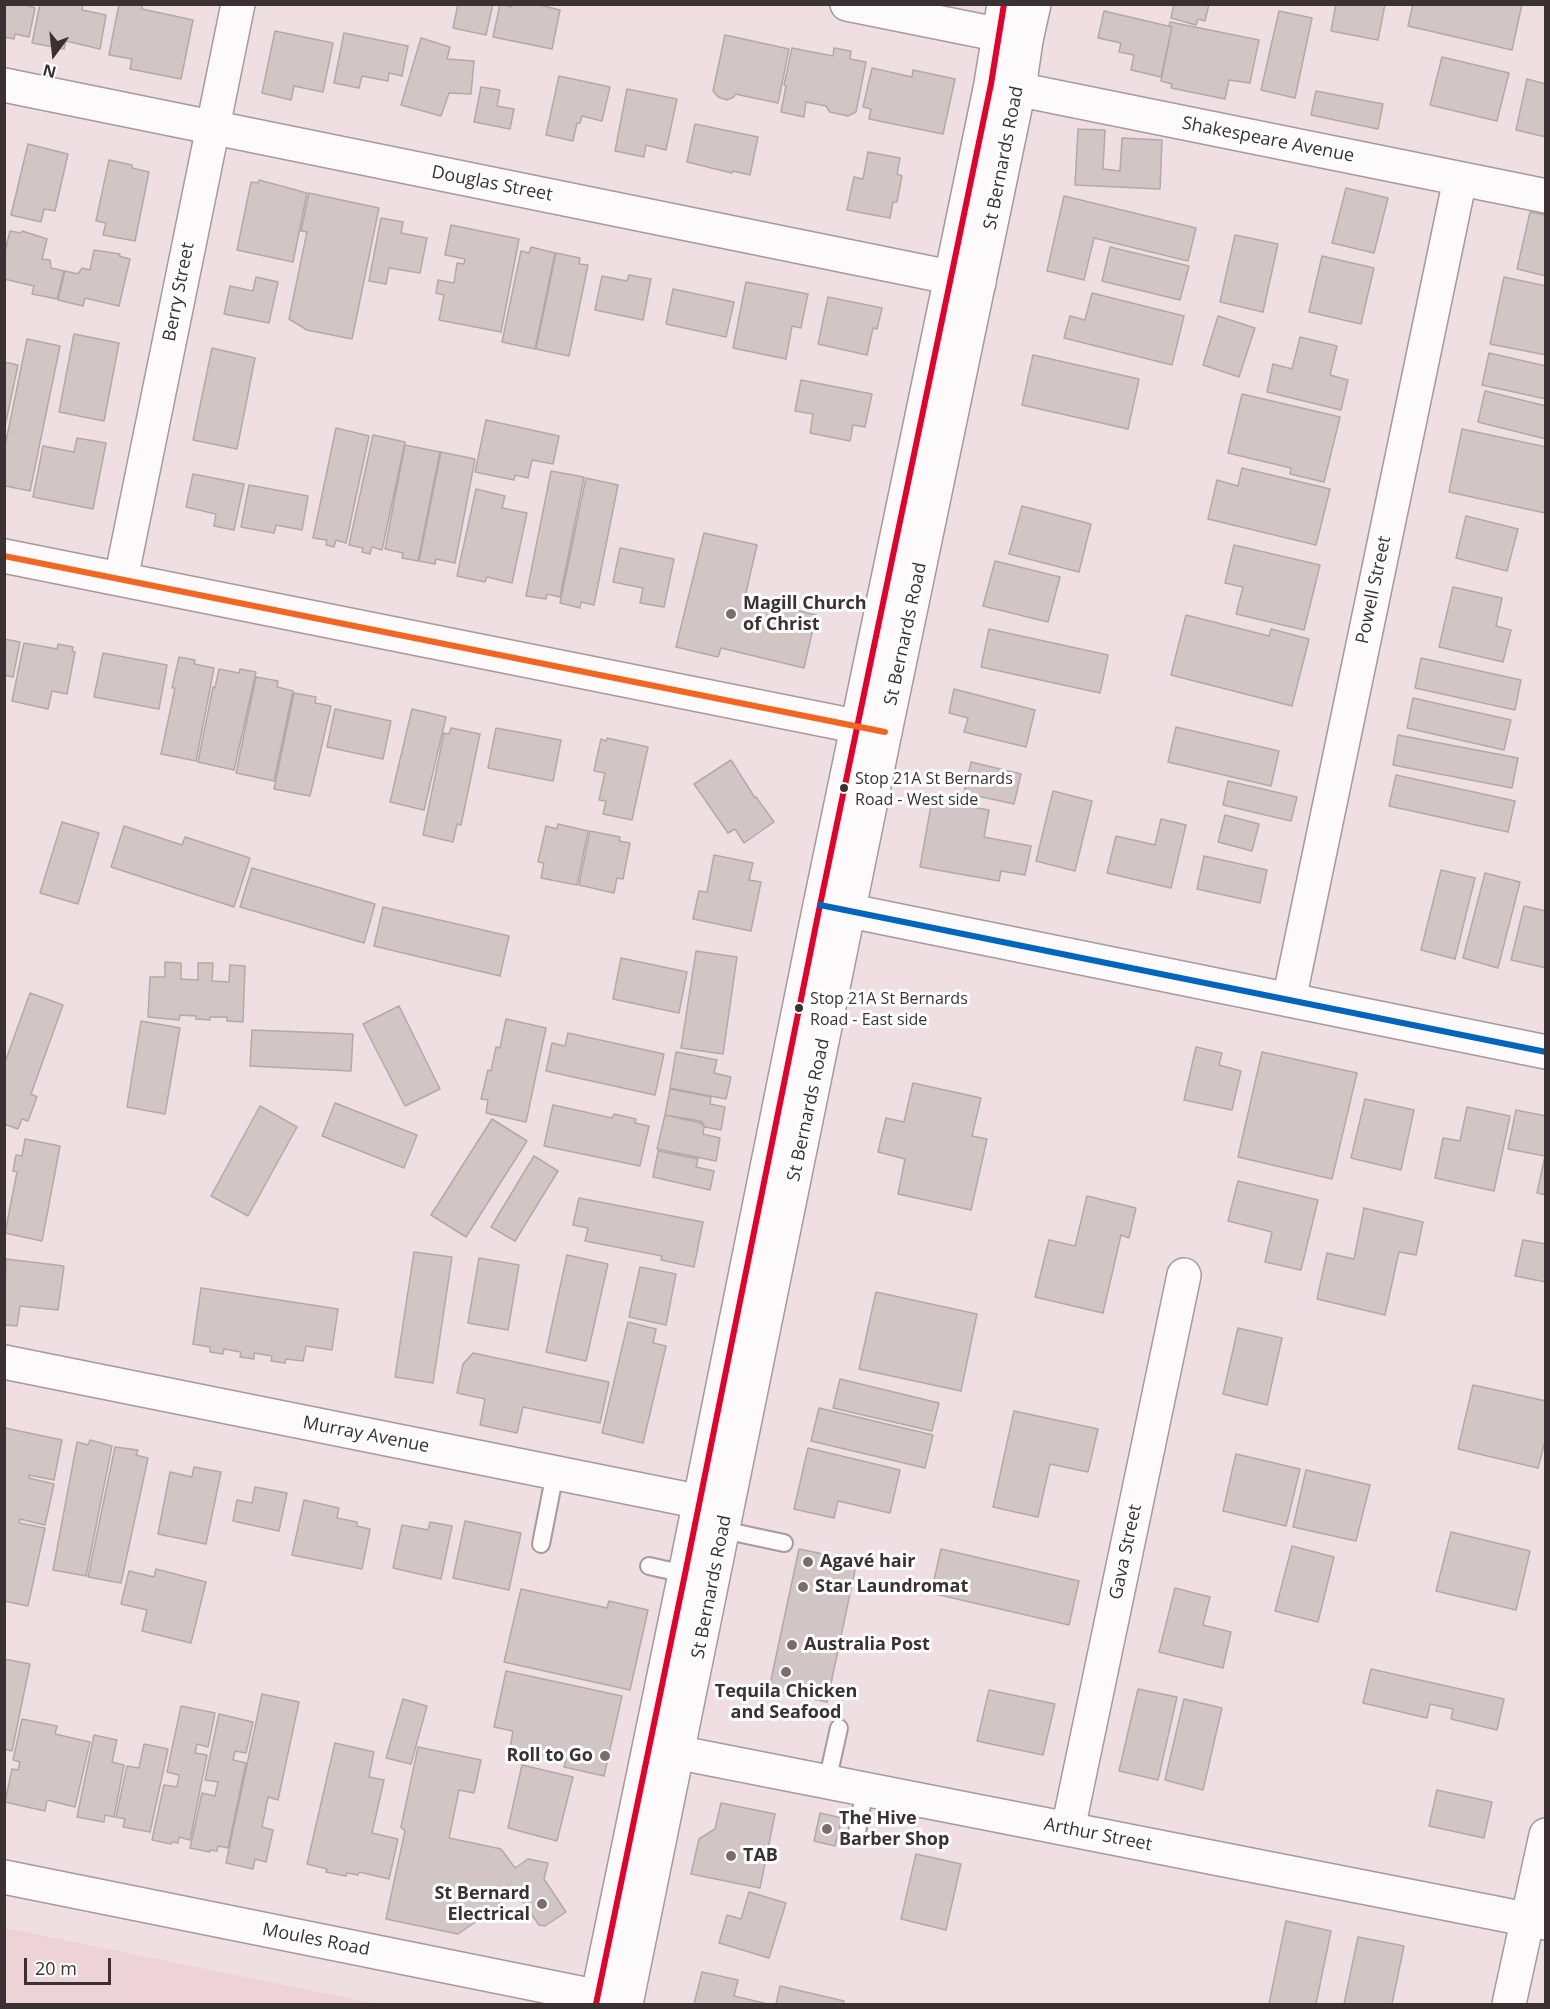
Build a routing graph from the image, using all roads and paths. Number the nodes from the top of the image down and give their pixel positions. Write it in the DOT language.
graph roads {
  1 [pos="237,4"];
  2 [pos="847,4"];
  3 [pos="1034,4"];
  4 [pos="1009,27"];
  5 [pos="4,85"];
  6 [pos="1005,87"];
  7 [pos="213,127"];
  8 [pos="1460,179"];
  9 [pos="1545,196"];
  10 [pos="965,280"];
  11 [pos="4,556"];
  12 [pos="121,579"];
  13 [pos="871,729"];
  14 [pos="835,908"];
  15 [pos="1289,1000"];
  16 [pos="1545,1052"];
  17 [pos="1184,1275"];
  18 [pos="4,1362"];
  19 [pos="555,1473"];
  20 [pos="717,1513"];
  21 [pos="541,1544"];
  22 [pos="784,1544"];
  23 [pos="649,1566"];
  24 [pos="685,1574"];
  25 [pos="838,1728"];
  26 [pos="664,1750"];
  27 [pos="828,1782"];
  28 [pos="866,1789"];
  29 [pos="1068,1829"];
  30 [pos="857,1832"];
  31 [pos="1545,1835"];
  32 [pos="4,1877"];
  33 [pos="1536,1922"];
  34 [pos="611,2002"];
  35 [pos="1509,2004"];
  1 -- 7 [label="street, Berry Street"];
  2 -- 4 [label="street"];
  3 -- 4 [label="street, St Bernards Road"];
  4 -- 6 [label="street, St Bernards Road"];
  5 -- 7 [label="street, Douglas Street"];
  6 -- 8 [label="street, Shakespeare Avenue"];
  6 -- 10 [label="street, St Bernards Road"];
  7 -- 10 [label="street, Douglas Street"];
  7 -- 12 [label="street, Berry Street"];
  8 -- 9 [label="street, Shakespeare Avenue"];
  8 -- 15 [label="street, Powell Street"];
  10 -- 13 [label="street, St Bernards Road"];
  11 -- 12 [label="street"];
  12 -- 13 [label="street"];
  13 -- 14 [label="street, St Bernards Road"];
  14 -- 15 [label="street"];
  14 -- 20 [label="street, St Bernards Road"];
  15 -- 16 [label="street"];
  17 -- 29 [label="street, Gava Street"];
  18 -- 19 [label="street, Murray Avenue"];
  19 -- 20 [label="street, Murray Avenue"];
  19 -- 21 [label="lane"];
  20 -- 22 [label="lane"];
  20 -- 24 [label="street, St Bernards Road"];
  20 -- 26 [label="street, St Bernards Road"];
  23 -- 24 [label="lane"];
  24 -- 26 [label="street, St Bernards Road"];
  25 -- 27 [label="lane"];
  26 -- 27 [label="street, Arthur Street"];
  26 -- 34 [label="street, St Bernards Road"];
  27 -- 28 [label="street, Arthur Street"];
  28 -- 29 [label="street, Arthur Street"];
  28 -- 30 [label="lane"];
  29 -- 33 [label="street, Arthur Street"];
  31 -- 33 [label="street"];
  32 -- 34 [label="street, Moules Road"];
  33 -- 35 [label="street"];
}
